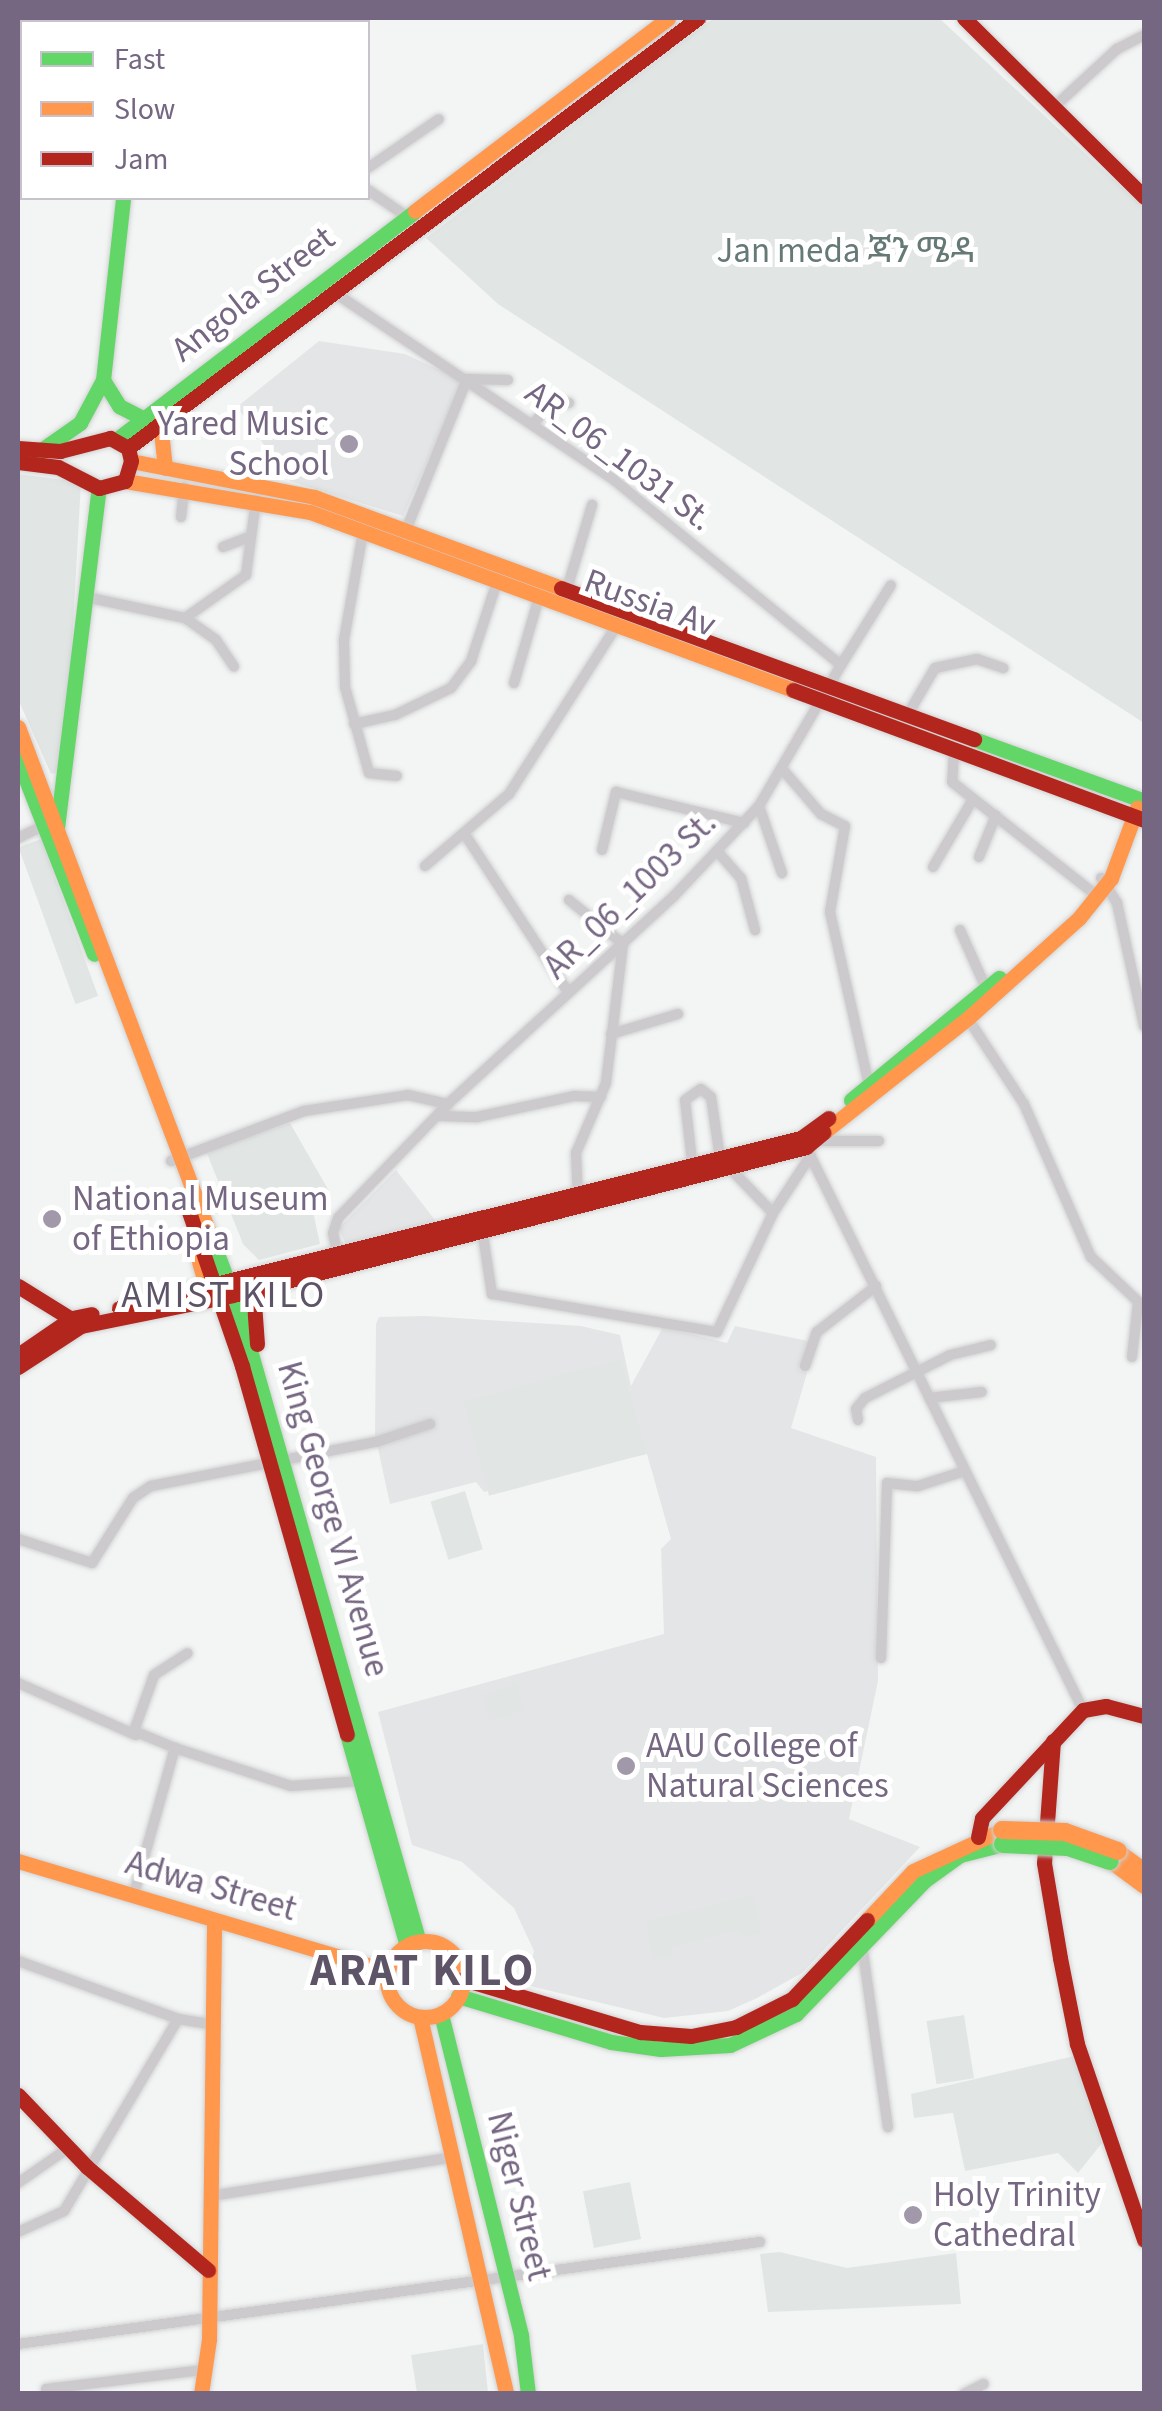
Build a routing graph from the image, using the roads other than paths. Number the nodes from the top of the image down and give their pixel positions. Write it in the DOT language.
graph roads {
  1 [pos="668,18"];
  2 [pos="698,18"];
  3 [pos="964,18"];
  4 [pos="1144,35"];
  5 [pos="1053,108"];
  6 [pos="440,119"];
  7 [pos="370,167"];
  8 [pos="370,191"];
  9 [pos="1144,197"];
  10 [pos="123,204"];
  11 [pos="413,221"];
  12 [pos="331,290"];
  13 [pos="468,379"];
  14 [pos="103,380"];
  15 [pos="508,380"];
  16 [pos="569,403"];
  17 [pos="152,420"];
  18 [pos="532,425"];
  19 [pos="18,448"];
  20 [pos="125,450"];
  21 [pos="53,456"];
  22 [pos="18,462"];
  23 [pos="165,468"];
  24 [pos="124,480"];
  25 [pos="184,486"];
  26 [pos="99,488"];
  27 [pos="256,499"];
  28 [pos="312,505"];
  29 [pos="592,505"];
  30 [pos="181,517"];
  31 [pos="406,530"];
  32 [pos="385,531"];
  33 [pos="364,532"];
  34 [pos="250,537"];
  35 [pos="223,547"];
  36 [pos="497,582"];
  37 [pos="890,585"];
  38 [pos="568,589"];
  39 [pos="86,597"];
  40 [pos="539,597"];
  41 [pos="185,618"];
  42 [pos="617,625"];
  43 [pos="841,665"];
  44 [pos="234,667"];
  45 [pos="1002,668"];
  46 [pos="514,683"];
  47 [pos="825,694"];
  48 [pos="908,714"];
  49 [pos="354,724"];
  50 [pos="18,726"];
  51 [pos="954,750"];
  52 [pos="18,760"];
  53 [pos="784,771"];
  54 [pos="398,776"];
  55 [pos="972,799"];
  56 [pos="759,806"];
  57 [pos="1136,807"];
  58 [pos="996,815"];
  59 [pos="744,823"];
  60 [pos="51,833"];
  61 [pos="466,836"];
  62 [pos="18,838"];
  63 [pos="602,850"];
  64 [pos="718,852"];
  65 [pos="979,858"];
  66 [pos="425,866"];
  67 [pos="933,867"];
  68 [pos="782,873"];
  69 [pos="1099,884"];
  70 [pos="570,900"];
  71 [pos="756,930"];
  72 [pos="960,930"];
  73 [pos="622,944"];
  74 [pos="1014,971"];
  75 [pos="986,988"];
  76 [pos="568,992"];
  77 [pos="965,1013"];
  78 [pos="678,1014"];
  79 [pos="1144,1026"];
  80 [pos="611,1034"];
  81 [pos="869,1085"];
  82 [pos="601,1097"];
  83 [pos="448,1104"];
  84 [pos="440,1116"];
  85 [pos="879,1141"];
  86 [pos="809,1145"];
  87 [pos="176,1158"];
  88 [pos="724,1164"];
  89 [pos="693,1170"];
  90 [pos="184,1198"];
  91 [pos="578,1200"];
  92 [pos="772,1213"];
  93 [pos="482,1229"];
  94 [pos="339,1259"];
  95 [pos="18,1286"];
  96 [pos="266,1286"];
  97 [pos="876,1286"];
  98 [pos="198,1291"];
  99 [pos="225,1291"];
  100 [pos="1141,1305"];
  101 [pos="76,1322"];
  102 [pos="991,1345"];
  103 [pos="18,1354"];
  104 [pos="1132,1357"];
  105 [pos="805,1366"];
  106 [pos="18,1367"];
  107 [pos="918,1376"];
  108 [pos="260,1379"];
  109 [pos="982,1392"];
  110 [pos="929,1398"];
  111 [pos="858,1420"];
  112 [pos="430,1424"];
  113 [pos="275,1459"];
  114 [pos="965,1471"];
  115 [pos="18,1540"];
  116 [pos="188,1653"];
  117 [pos="881,1658"];
  118 [pos="18,1683"];
  119 [pos="1083,1710"];
  120 [pos="1144,1716"];
  121 [pos="140,1737"];
  122 [pos="1053,1741"];
  123 [pos="175,1748"];
  124 [pos="366,1779"];
  125 [pos="978,1836"];
  126 [pos="1002,1837"];
  127 [pos="1114,1856"];
  128 [pos="18,1861"];
  129 [pos="1144,1870"];
  130 [pos="1144,1887"];
  131 [pos="133,1898"];
  132 [pos="1144,1902"];
  133 [pos="214,1921"];
  134 [pos="859,1940"];
  135 [pos="413,1944"];
  136 [pos="18,1961"];
  137 [pos="388,1971"];
  138 [pos="461,1988"];
  139 [pos="441,2014"];
  140 [pos="420,2017"];
  141 [pos="178,2020"];
  142 [pos="210,2024"];
  143 [pos="18,2096"];
  144 [pos="888,2127"];
  145 [pos="67,2149"];
  146 [pos="454,2157"];
  147 [pos="87,2167"];
  148 [pos="18,2183"];
  149 [pos="211,2196"];
  150 [pos="18,2232"];
  151 [pos="1144,2240"];
  152 [pos="760,2242"];
  153 [pos="208,2270"];
  154 [pos="503,2272"];
  155 [pos="480,2276"];
  156 [pos="209,2317"];
  157 [pos="18,2344"];
  158 [pos="204,2370"];
  159 [pos="984,2384"];
  160 [pos="531,2388"];
  161 [pos="46,2389"];
  162 [pos="505,2391"];
  163 [pos="201,2394"];
  164 [pos="964,2394"];
  1 -- 11 [label="main road, Angola Street"];
  2 -- 11 [label="main road"];
  3 -- 5 [label="main road"];
  4 -- 5 [label="street"];
  5 -- 9 [label="main road"];
  6 -- 7 [label="street"];
  8 -- 11 [label="street"];
  10 -- 14 [label="main road"];
  11 -- 12 [label="main road"];
  11 -- 17 [label="main road, Angola Street"];
  12 -- 13 [label="street, AR_06_1031 St."];
  12 -- 17 [label="main road"];
  13 -- 15 [label="street"];
  13 -- 18 [label="street, AR_06_1031 St."];
  13 -- 31 [label="street"];
  14 -- 17 [label="main road"];
  14 -- 21 [label="main road"];
  16 -- 18 [label="street"];
  17 -- 20 [label="main road, Angola Street"];
  17 -- 23 [label="main road"];
  18 -- 43 [label="street, AR_06_1031 St."];
  19 -- 21 [label="main road"];
  20 -- 21 [label="main road"];
  20 -- 23 [label="main road, Russia Av"];
  20 -- 24 [label="main road"];
  21 -- 22 [label="main road"];
  21 -- 26 [label="main road"];
  23 -- 28 [label="main road, Russia Av"];
  24 -- 25 [label="main road, Russia Av"];
  24 -- 26 [label="main road"];
  25 -- 27 [label="main road, Russia Av"];
  25 -- 30 [label="street"];
  26 -- 39 [label="main road"];
  27 -- 28 [label="main road, Russia Av"];
  27 -- 34 [label="street"];
  28 -- 32 [label="main road, Russia Av"];
  28 -- 33 [label="main road, Russia Av"];
  29 -- 38 [label="street"];
  31 -- 32 [label="main road, Russia Av"];
  31 -- 38 [label="main road, Russia Av"];
  32 -- 33 [label="main road, Russia Av"];
  32 -- 36 [label="main road, Russia Av"];
  33 -- 49 [label="street"];
  34 -- 35 [label="street"];
  34 -- 41 [label="street"];
  36 -- 40 [label="main road, Russia Av"];
  36 -- 49 [label="street"];
  37 -- 43 [label="street"];
  38 -- 47 [label="main road, Russia Av"];
  39 -- 41 [label="street"];
  39 -- 60 [label="main road"];
  40 -- 42 [label="main road, Russia Av"];
  40 -- 46 [label="street"];
  41 -- 44 [label="street"];
  42 -- 47 [label="main road, Russia Av"];
  42 -- 61 [label="street"];
  43 -- 47 [label="street"];
  45 -- 48 [label="street"];
  47 -- 48 [label="main road, Russia Av"];
  47 -- 51 [label="main road, Russia Av"];
  47 -- 53 [label="street, AR_06_1003 St."];
  48 -- 57 [label="main road, Russia Av"];
  49 -- 54 [label="street"];
  50 -- 60 [label="main road, King George VI Avenue"];
  51 -- 55 [label="street"];
  51 -- 57 [label="main road, Russia Av"];
  52 -- 60 [label="main road, King George VI Avenue"];
  53 -- 56 [label="street, AR_06_1003 St."];
  53 -- 81 [label="street"];
  55 -- 58 [label="street"];
  55 -- 67 [label="street"];
  56 -- 59 [label="street, AR_06_1003 St."];
  56 -- 68 [label="street"];
  57 -- 69 [label="main road"];
  58 -- 65 [label="street"];
  58 -- 69 [label="street"];
  59 -- 63 [label="street"];
  59 -- 64 [label="street, AR_06_1003 St."];
  60 -- 62 [label="street"];
  60 -- 87 [label="main road, King George VI Avenue"];
  61 -- 66 [label="street"];
  61 -- 76 [label="street"];
  64 -- 71 [label="street"];
  64 -- 73 [label="street, AR_06_1003 St."];
  69 -- 74 [label="main road"];
  69 -- 79 [label="street"];
  70 -- 73 [label="street"];
  72 -- 75 [label="street"];
  73 -- 76 [label="street, AR_06_1003 St."];
  73 -- 80 [label="street"];
  74 -- 75 [label="main road"];
  74 -- 77 [label="main road"];
  75 -- 77 [label="main road"];
  76 -- 83 [label="street, AR_06_1003 St."];
  77 -- 81 [label="main road"];
  77 -- 86 [label="main road"];
  77 -- 100 [label="street"];
  78 -- 80 [label="street"];
  80 -- 82 [label="street"];
  81 -- 86 [label="main road"];
  82 -- 84 [label="street"];
  82 -- 91 [label="street"];
  83 -- 84 [label="street, AR_06_1003 St."];
  83 -- 87 [label="street"];
  84 -- 94 [label="street, AR_06_1003 St."];
  85 -- 86 [label="street"];
  86 -- 88 [label="main road"];
  86 -- 92 [label="street"];
  86 -- 97 [label="street"];
  87 -- 90 [label="main road, King George VI Avenue"];
  87 -- 99 [label="main road, King George VI Avenue"];
  88 -- 89 [label="main road"];
  88 -- 89 [label="street"];
  88 -- 92 [label="street"];
  89 -- 91 [label="main road"];
  90 -- 98 [label="main road"];
  90 -- 99 [label="main road, King George VI Avenue"];
  91 -- 93 [label="main road"];
  91 -- 94 [label="main road"];
  92 -- 93 [label="street"];
  93 -- 94 [label="main road"];
  94 -- 96 [label="main road"];
  94 -- 99 [label="main road"];
  95 -- 101 [label="main road"];
  96 -- 99 [label="main road"];
  96 -- 108 [label="main road"];
  97 -- 105 [label="street"];
  97 -- 107 [label="street"];
  98 -- 99 [label="main road"];
  98 -- 101 [label="main road"];
  99 -- 101 [label="main road"];
  99 -- 108 [label="main road, King George VI Avenue"];
  99 -- 113 [label="main road, King George VI Avenue"];
  100 -- 104 [label="street"];
  101 -- 103 [label="main road"];
  101 -- 106 [label="main road"];
  102 -- 107 [label="street"];
  107 -- 110 [label="street"];
  107 -- 111 [label="street"];
  108 -- 113 [label="main road, King George VI Avenue"];
  109 -- 110 [label="street"];
  110 -- 114 [label="street"];
  112 -- 113 [label="street"];
  113 -- 115 [label="street"];
  113 -- 124 [label="main road, King George VI Avenue"];
  114 -- 117 [label="street"];
  114 -- 119 [label="street"];
  116 -- 121 [label="street"];
  118 -- 121 [label="street"];
  119 -- 120 [label="main road"];
  119 -- 122 [label="main road"];
  121 -- 123 [label="street"];
  122 -- 125 [label="main road"];
  122 -- 151 [label="main road"];
  123 -- 124 [label="street"];
  123 -- 131 [label="street"];
  124 -- 135 [label="main road, King George VI Avenue"];
  125 -- 126 [label="main road"];
  125 -- 134 [label="main road"];
  126 -- 127 [label="main road, bridge"];
  126 -- 134 [label="main road"];
  127 -- 129 [label="main road"];
  127 -- 130 [label="main road"];
  128 -- 131 [label="main road, Adwa Street"];
  130 -- 132 [label="street"];
  131 -- 133 [label="main road, Adwa Street"];
  133 -- 137 [label="main road, Adwa Street"];
  133 -- 142 [label="main road"];
  134 -- 138 [label="main road"];
  134 -- 144 [label="street"];
  135 -- 137 [label="main road"];
  135 -- 138 [label="main road"];
  136 -- 141 [label="street"];
  137 -- 140 [label="main road"];
  138 -- 139 [label="main road"];
  139 -- 140 [label="main road"];
  139 -- 154 [label="main road, Niger Street"];
  140 -- 146 [label="main road, Niger Street"];
  141 -- 142 [label="street"];
  141 -- 147 [label="street"];
  142 -- 149 [label="main road"];
  143 -- 145 [label="main road"];
  145 -- 147 [label="main road"];
  145 -- 148 [label="street"];
  146 -- 149 [label="street"];
  146 -- 155 [label="main road, Niger Street"];
  147 -- 150 [label="street"];
  147 -- 153 [label="main road"];
  149 -- 153 [label="main road"];
  152 -- 154 [label="street"];
  153 -- 156 [label="main road"];
  154 -- 155 [label="street"];
  154 -- 160 [label="main road, Niger Street"];
  155 -- 156 [label="street"];
  155 -- 162 [label="main road, Niger Street"];
  156 -- 157 [label="street"];
  156 -- 158 [label="main road"];
  158 -- 161 [label="street"];
  158 -- 163 [label="main road"];
  159 -- 164 [label="street"];
}
